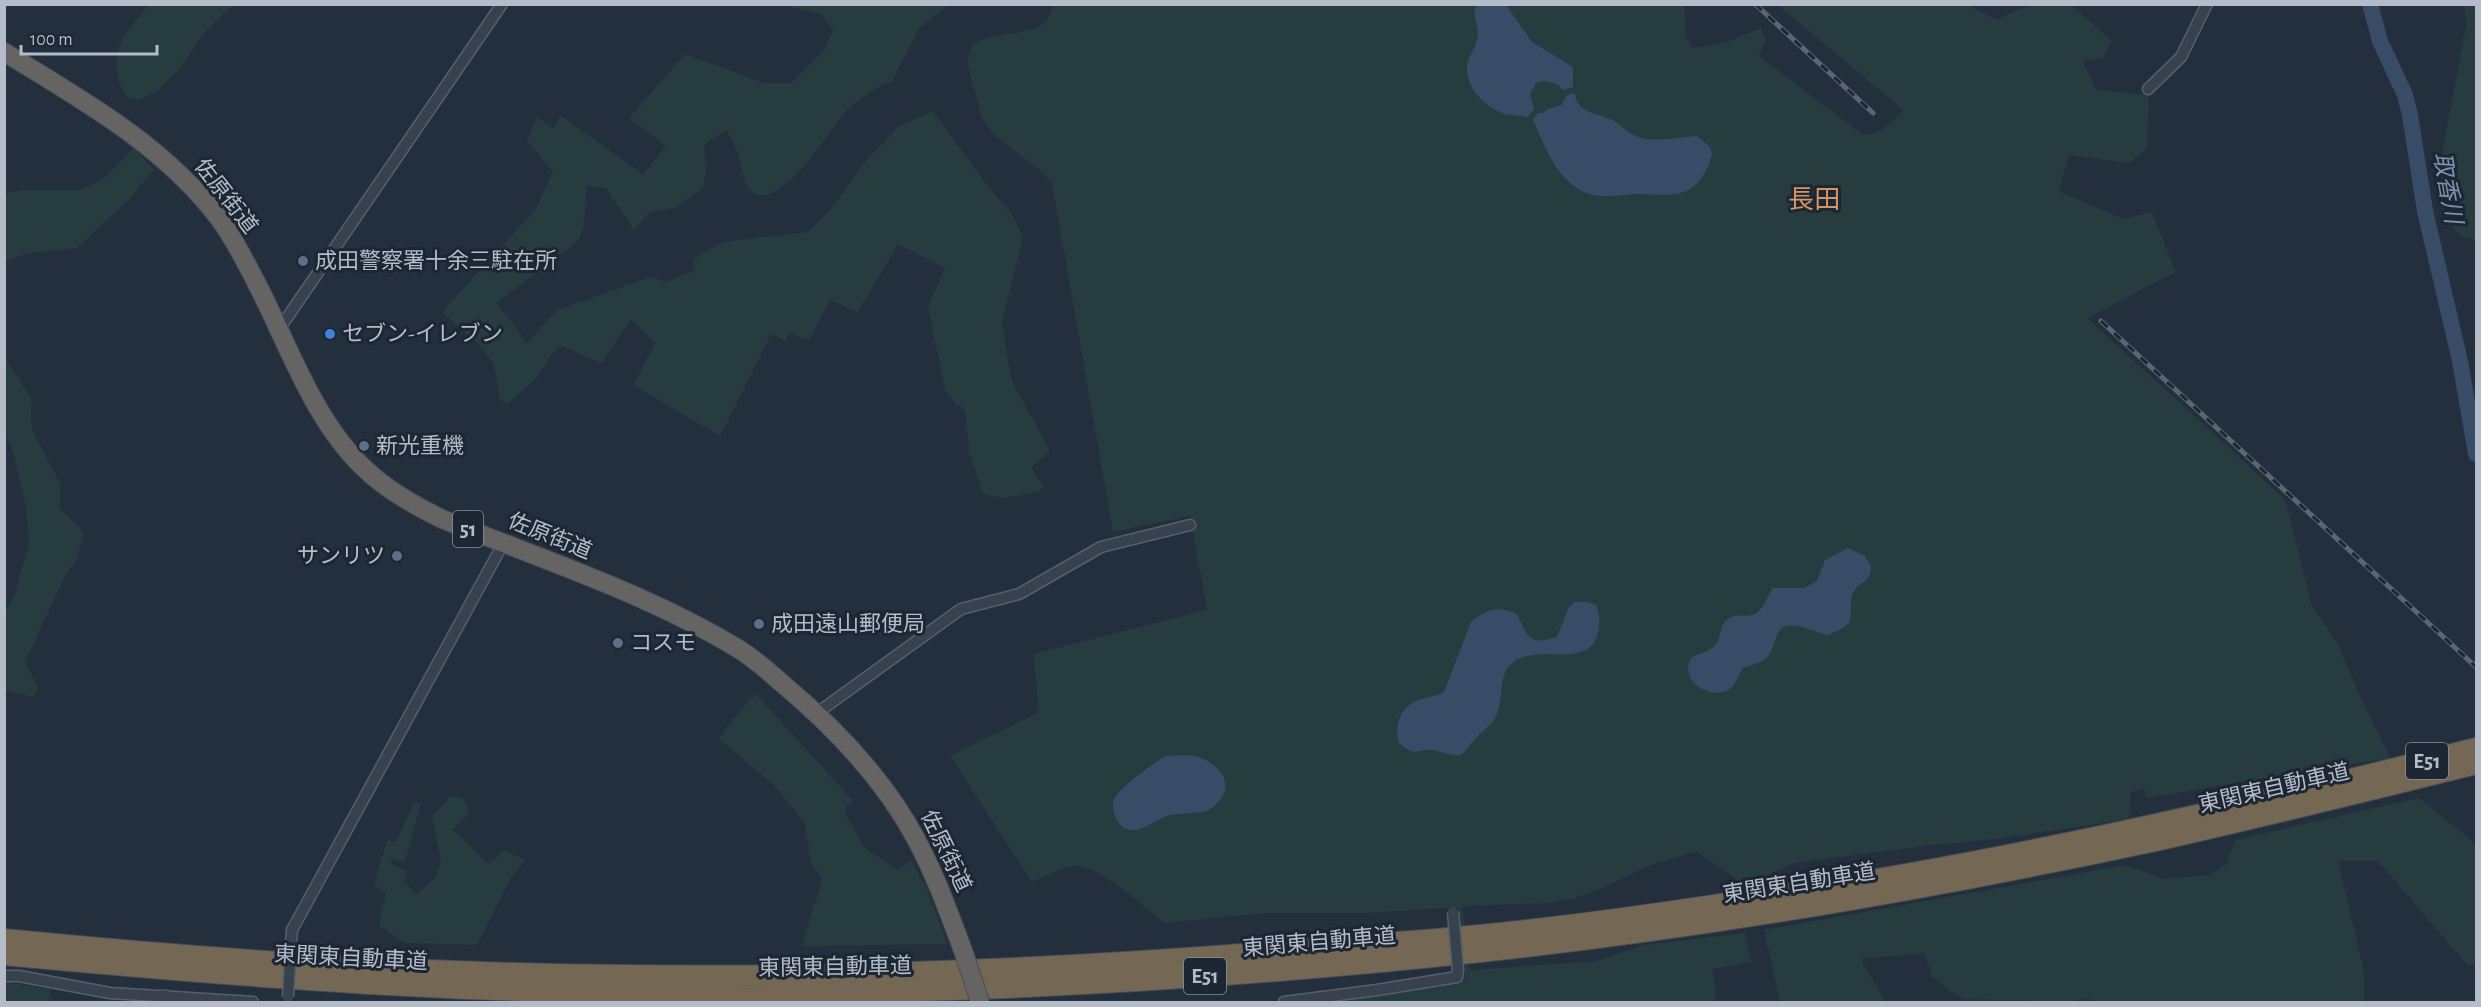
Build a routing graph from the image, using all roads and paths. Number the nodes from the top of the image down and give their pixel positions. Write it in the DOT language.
graph roads {
  1 [pos="502,4"];
  2 [pos="2207,4"];
  3 [pos="4,52"];
  4 [pos="2148,89"];
  5 [pos="280,328"];
  6 [pos="1190,525"];
  7 [pos="503,544"];
  8 [pos="817,713"];
  9 [pos="2476,748"];
  10 [pos="2476,764"];
  11 [pos="2384,779"];
  12 [pos="1453,912"];
  13 [pos="4,939"];
  14 [pos="4,955"];
  15 [pos="4,976"];
  16 [pos="163,1000"];
  17 [pos="288,1000"];
  18 [pos="253,1002"];
  19 [pos="980,1002"];
  20 [pos="1284,1002"];
  1 -- 5 [label="street"];
  2 -- 4 [label="street"];
  3 -- 5 [label="highway, 佐原街道 / 51"];
  5 -- 7 [label="highway, 佐原街道 / 51"];
  6 -- 8 [label="street"];
  7 -- 8 [label="highway, 佐原街道 / 51"];
  7 -- 17 [label="street, bridge"];
  8 -- 19 [label="highway, 佐原街道 / 51, bridge"];
  9 -- 11 [label="highway, 東関東自動車道 / E51"];
  10 -- 11 [label="highway, 東関東自動車道 / E51"];
  11 -- 13 [label="highway, 東関東自動車道 / E51"];
  11 -- 14 [label="highway, 東関東自動車道 / E51"];
  12 -- 20 [label="street, bridge"];
  15 -- 16 [label="street"];
  16 -- 18 [label="street"];
}
